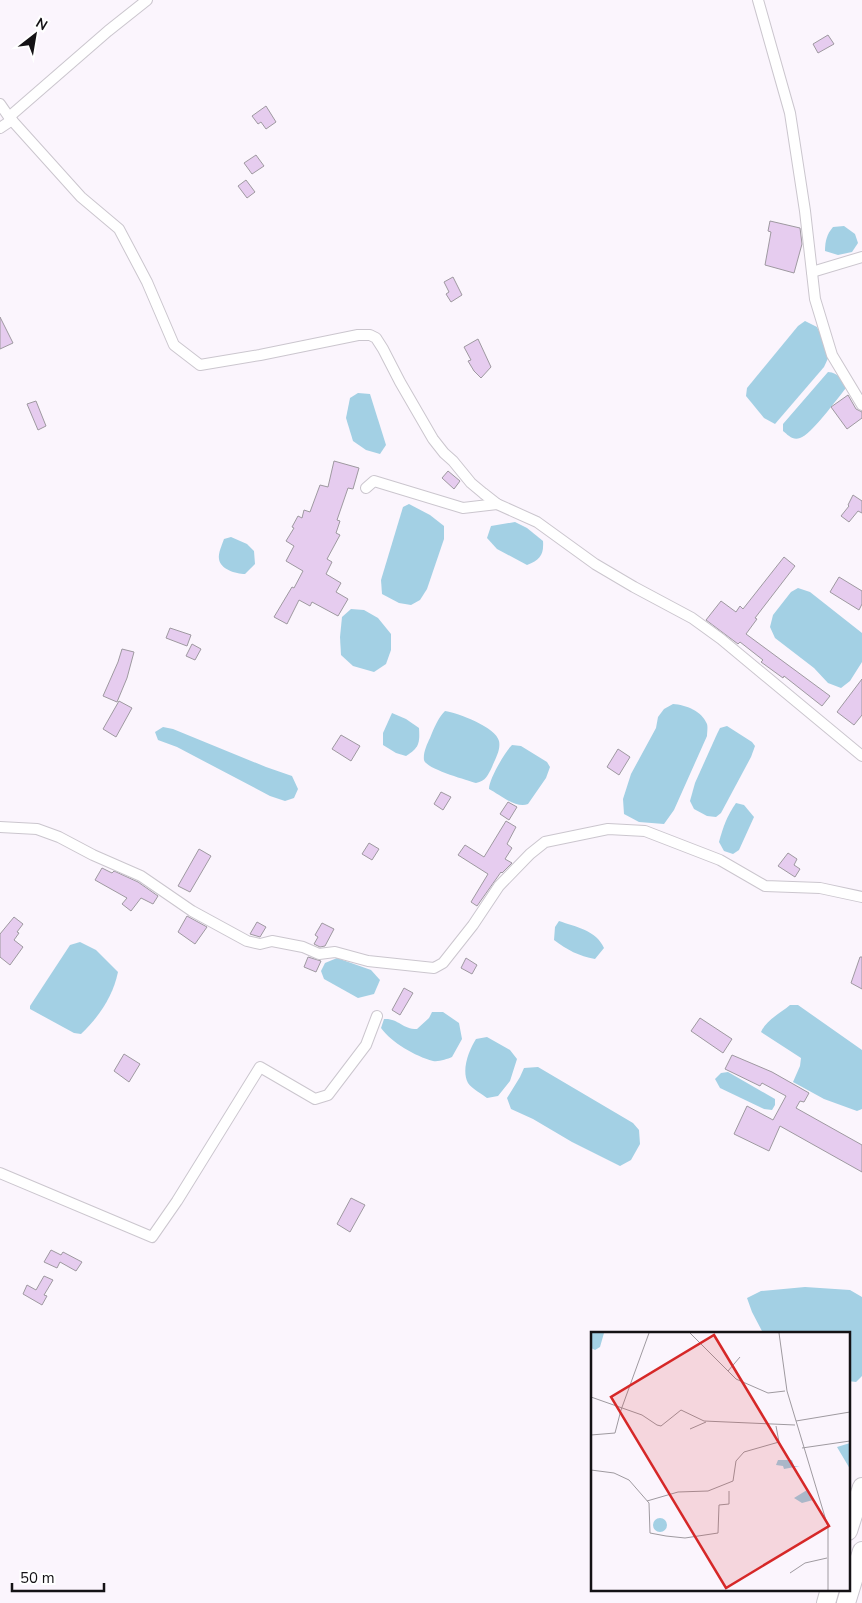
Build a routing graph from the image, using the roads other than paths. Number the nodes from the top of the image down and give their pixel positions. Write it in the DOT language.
graph roads {
  1 [pos="147,0"];
  2 [pos="758,0"];
  3 [pos="0,104"];
  4 [pos="11,118"];
  5 [pos="0,128"];
  6 [pos="862,257"];
  7 [pos="812,272"];
  8 [pos="862,405"];
  9 [pos="366,488"];
  10 [pos="497,504"];
  11 [pos="862,756"];
  12 [pos="0,827"];
  13 [pos="862,897"];
  14 [pos="377,1016"];
  15 [pos="0,1174"];
  16 [pos="862,1487"];
  17 [pos="850,1525"];
  18 [pos="862,1551"];
  19 [pos="830,1590"];
  20 [pos="826,1603"];
  21 [pos="846,1603"];
  1 -- 4 [label="street"];
  2 -- 7 [label="street"];
  3 -- 4 [label="street"];
  4 -- 5 [label="street"];
  4 -- 10 [label="street"];
  6 -- 7 [label="street"];
  7 -- 8 [label="street"];
  9 -- 10 [label="street"];
  10 -- 11 [label="street"];
  12 -- 13 [label="street"];
  14 -- 15 [label="street"];
  16 -- 17 [label="highway"];
  18 -- 21 [label="highway"];
  19 -- 20 [label="highway"];
}
